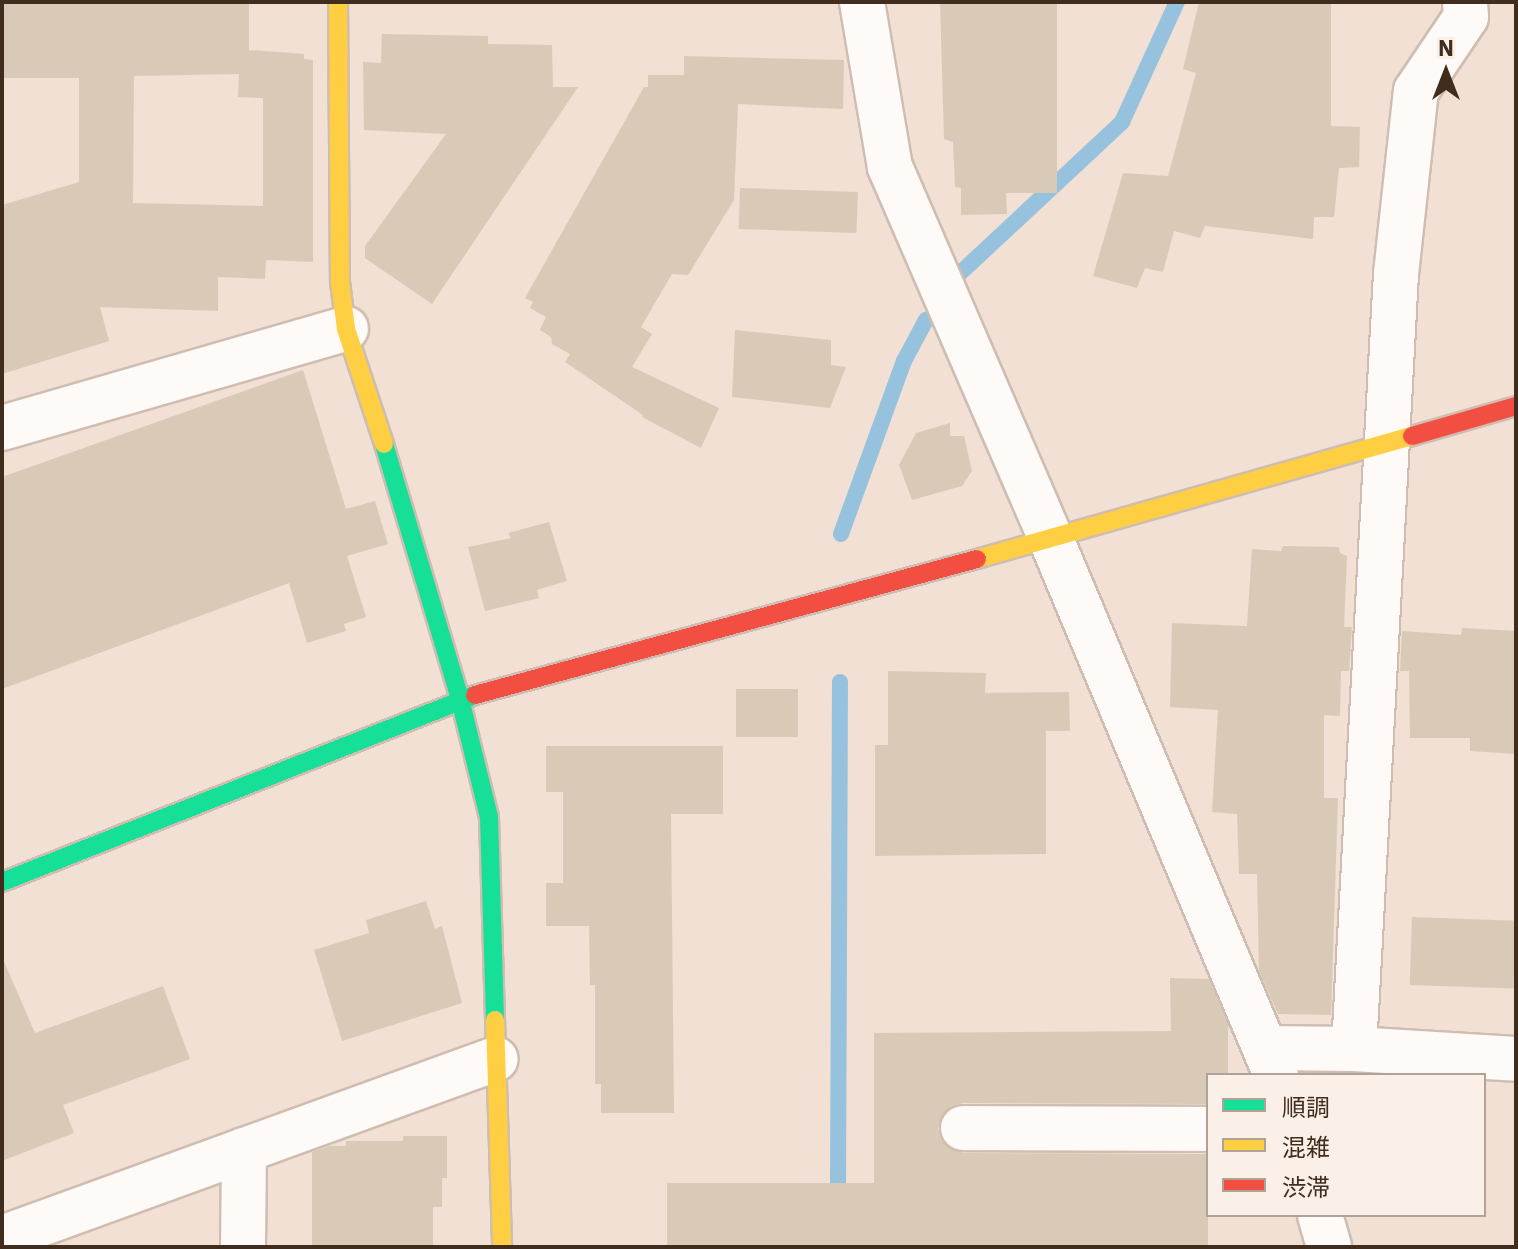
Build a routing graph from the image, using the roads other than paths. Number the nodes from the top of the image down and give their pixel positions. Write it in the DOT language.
graph roads {
  1 [pos="338,2"];
  2 [pos="862,2"];
  3 [pos="1465,2"];
  4 [pos="346,329"];
  5 [pos="1516,406"];
  6 [pos="2,428"];
  7 [pos="1384,443"];
  8 [pos="1051,539"];
  9 [pos="460,699"];
  10 [pos="2,882"];
  11 [pos="1354,1049"];
  12 [pos="496,1059"];
  13 [pos="1516,1059"];
  14 [pos="1271,1062"];
  15 [pos="963,1128"];
  16 [pos="1206,1129"];
  17 [pos="244,1150"];
  18 [pos="1321,1217"];
  19 [pos="2,1238"];
  20 [pos="243,1247"];
  21 [pos="502,1247"];
  22 [pos="1329,1247"];
  1 -- 4 [label="street"];
  2 -- 8 [label="street"];
  3 -- 7 [label="street"];
  4 -- 6 [label="street"];
  4 -- 9 [label="street"];
  5 -- 7 [label="street"];
  7 -- 8 [label="street"];
  7 -- 11 [label="street"];
  8 -- 9 [label="street"];
  8 -- 14 [label="street"];
  9 -- 10 [label="street"];
  9 -- 12 [label="street"];
  11 -- 13 [label="street"];
  11 -- 14 [label="street"];
  12 -- 17 [label="street"];
  12 -- 21 [label="street"];
  15 -- 16 [label="street"];
  17 -- 19 [label="street"];
  17 -- 20 [label="street"];
  18 -- 22 [label="street"];
}
